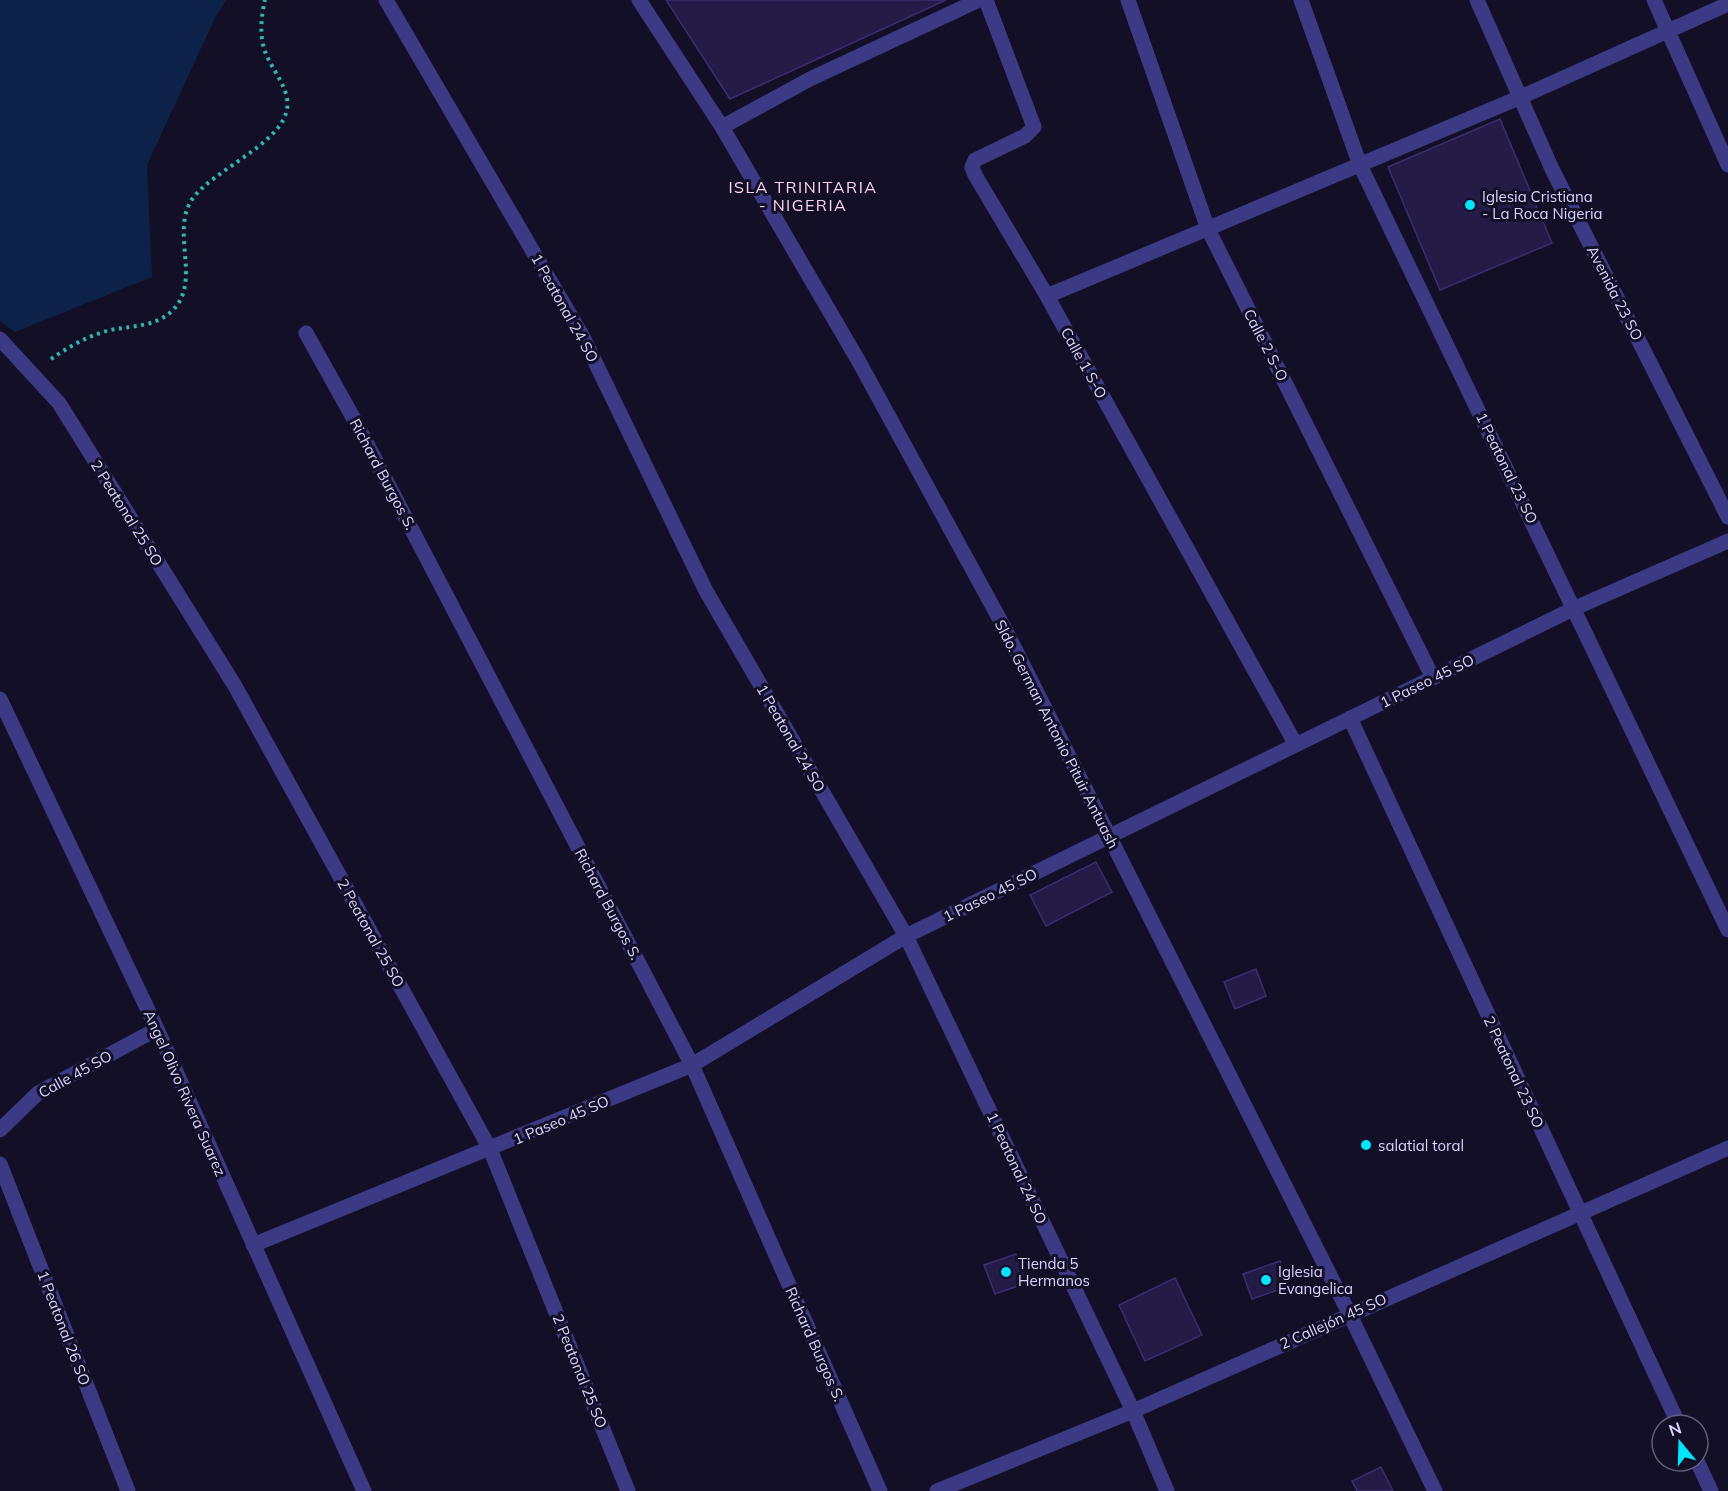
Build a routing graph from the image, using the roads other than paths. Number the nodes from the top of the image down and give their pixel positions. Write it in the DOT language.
graph roads {
  1 [pos="386,0"];
  2 [pos="639,0"];
  3 [pos="979,0"];
  4 [pos="986,0"];
  5 [pos="1128,0"];
  6 [pos="1301,0"];
  7 [pos="1477,0"];
  8 [pos="1654,0"];
  9 [pos="1728,4"];
  10 [pos="1668,31"];
  11 [pos="1521,97"];
  12 [pos="722,127"];
  13 [pos="1360,165"];
  14 [pos="1728,165"];
  15 [pos="1208,229"];
  16 [pos="1047,296"];
  17 [pos="306,333"];
  18 [pos="0,339"];
  19 [pos="1728,517"];
  20 [pos="1728,541"];
  21 [pos="1575,608"];
  22 [pos="1433,678"];
  23 [pos="0,699"];
  24 [pos="1350,718"];
  25 [pos="1296,745"];
  26 [pos="1109,837"];
  27 [pos="1728,930"];
  28 [pos="906,936"];
  29 [pos="157,1029"];
  30 [pos="692,1065"];
  31 [pos="0,1130"];
  32 [pos="1728,1148"];
  33 [pos="490,1149"];
  34 [pos="0,1164"];
  35 [pos="1578,1212"];
  36 [pos="253,1245"];
  37 [pos="1349,1313"];
  38 [pos="1133,1411"];
  39 [pos="1673,1413"];
  40 [pos="1703,1473"];
  41 [pos="128,1491"];
  42 [pos="364,1491"];
  43 [pos="628,1491"];
  44 [pos="880,1491"];
  45 [pos="937,1491"];
  46 [pos="1167,1491"];
  47 [pos="1435,1491"];
  48 [pos="1711,1491"];
  1 -- 28 [label="street, 1 Peatonal 24 SO"];
  2 -- 12 [label="street, Sldo. German Antonio Pituir Antuash"];
  3 -- 12 [label="street"];
  4 -- 16 [label="street, Calle 1 S-O"];
  5 -- 15 [label="street, Calle 2 S-O"];
  6 -- 13 [label="street, 1 Peatonal 23 SO"];
  7 -- 11 [label="street, Avenida 23 SO"];
  8 -- 10 [label="street"];
  9 -- 10 [label="street"];
  10 -- 11 [label="street"];
  10 -- 14 [label="street"];
  11 -- 13 [label="street"];
  11 -- 19 [label="street, Avenida 23 SO"];
  12 -- 26 [label="street, Sldo. German Antonio Pituir Antuash"];
  13 -- 15 [label="street"];
  13 -- 21 [label="street, 1 Peatonal 23 SO"];
  15 -- 16 [label="street"];
  15 -- 22 [label="street, Calle 2 S-O"];
  16 -- 25 [label="street, Calle 1 S-O"];
  17 -- 30 [label="street, Richard Burgos S."];
  18 -- 33 [label="street, 2 Peatonal 25 SO"];
  20 -- 21 [label="street, 1 Paseo 45 SO"];
  21 -- 22 [label="street, 1 Paseo 45 SO"];
  21 -- 27 [label="street, 1 Peatonal 23 SO"];
  22 -- 24 [label="street, 1 Paseo 45 SO"];
  23 -- 29 [label="street, Angel Olivo Rivera Suarez"];
  24 -- 25 [label="street, 1 Paseo 45 SO"];
  24 -- 35 [label="street, 2 Peatonal 23 SO"];
  25 -- 26 [label="street, 1 Paseo 45 SO"];
  26 -- 28 [label="street, 1 Paseo 45 SO"];
  26 -- 37 [label="street, Sldo. German Antonio Pituir Antuash"];
  28 -- 30 [label="street, 1 Paseo 45 SO"];
  28 -- 38 [label="street, 1 Peatonal 24 SO"];
  29 -- 31 [label="street, Calle 45 SO"];
  29 -- 36 [label="street, Angel Olivo Rivera Suarez"];
  30 -- 33 [label="street, 1 Paseo 45 SO"];
  30 -- 44 [label="street, Richard Burgos S."];
  32 -- 35 [label="street, 2 Callejón 45 SO"];
  33 -- 36 [label="street, 1 Paseo 45 SO"];
  33 -- 43 [label="street, 2 Peatonal 25 SO"];
  34 -- 41 [label="street, 1 Peatonal 26 SO"];
  35 -- 37 [label="street, 2 Callejón 45 SO"];
  35 -- 39 [label="street, 2 Peatonal 23 SO"];
  36 -- 42 [label="street, Angel Olivo Rivera Suarez"];
  37 -- 38 [label="street, 2 Callejón 45 SO"];
  37 -- 47 [label="street, Sldo. German Antonio Pituir Antuash"];
  38 -- 45 [label="street, 2 Callejón 45 SO"];
  38 -- 46 [label="street, 1 Peatonal 24 SO"];
  40 -- 48 [label="street"];
}
